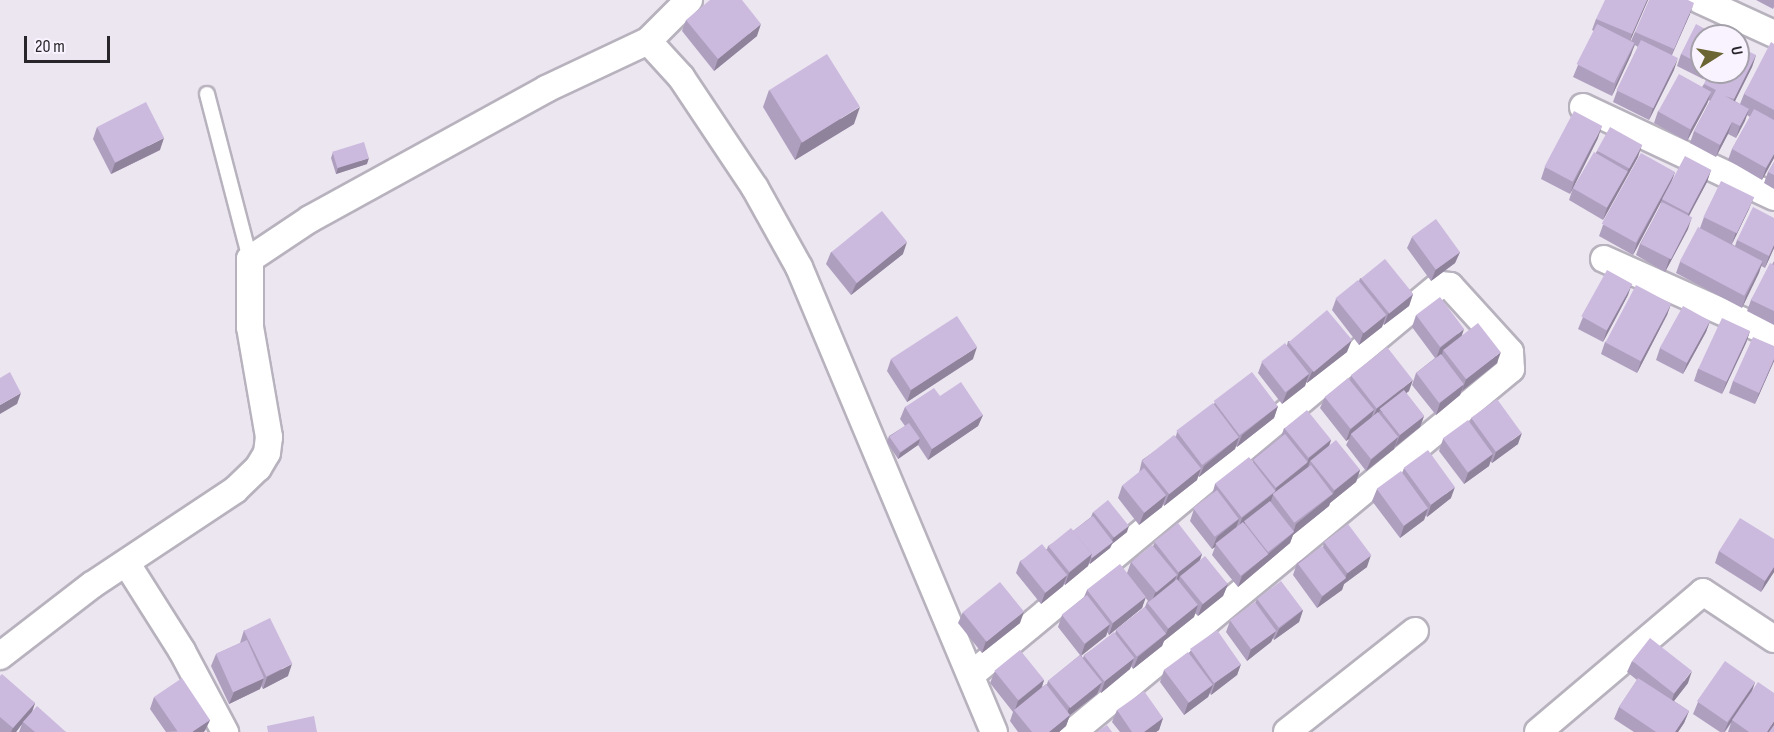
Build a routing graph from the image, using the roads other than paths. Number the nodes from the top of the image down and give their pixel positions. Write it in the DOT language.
graph roads {
  1 [pos="689,0"];
  2 [pos="1700,0"];
  3 [pos="1774,34"];
  4 [pos="648,41"];
  5 [pos="207,94"];
  6 [pos="1584,107"];
  7 [pos="1774,197"];
  8 [pos="250,259"];
  9 [pos="1604,259"];
  10 [pos="1774,335"];
  11 [pos="127,564"];
  12 [pos="1415,631"];
  13 [pos="1772,634"];
  14 [pos="3,648"];
  15 [pos="971,675"];
  16 [pos="225,732"];
  17 [pos="994,732"];
  18 [pos="1073,732"];
  19 [pos="1287,732"];
  20 [pos="1538,732"];
  1 -- 4 [label="street"];
  2 -- 3 [label="street"];
  4 -- 8 [label="street"];
  4 -- 15 [label="street"];
  5 -- 8 [label="lane"];
  6 -- 7 [label="street"];
  8 -- 11 [label="street"];
  9 -- 10 [label="street"];
  11 -- 14 [label="street"];
  11 -- 16 [label="street"];
  12 -- 19 [label="street"];
  13 -- 20 [label="street"];
  15 -- 17 [label="street"];
  15 -- 18 [label="street"];
}
